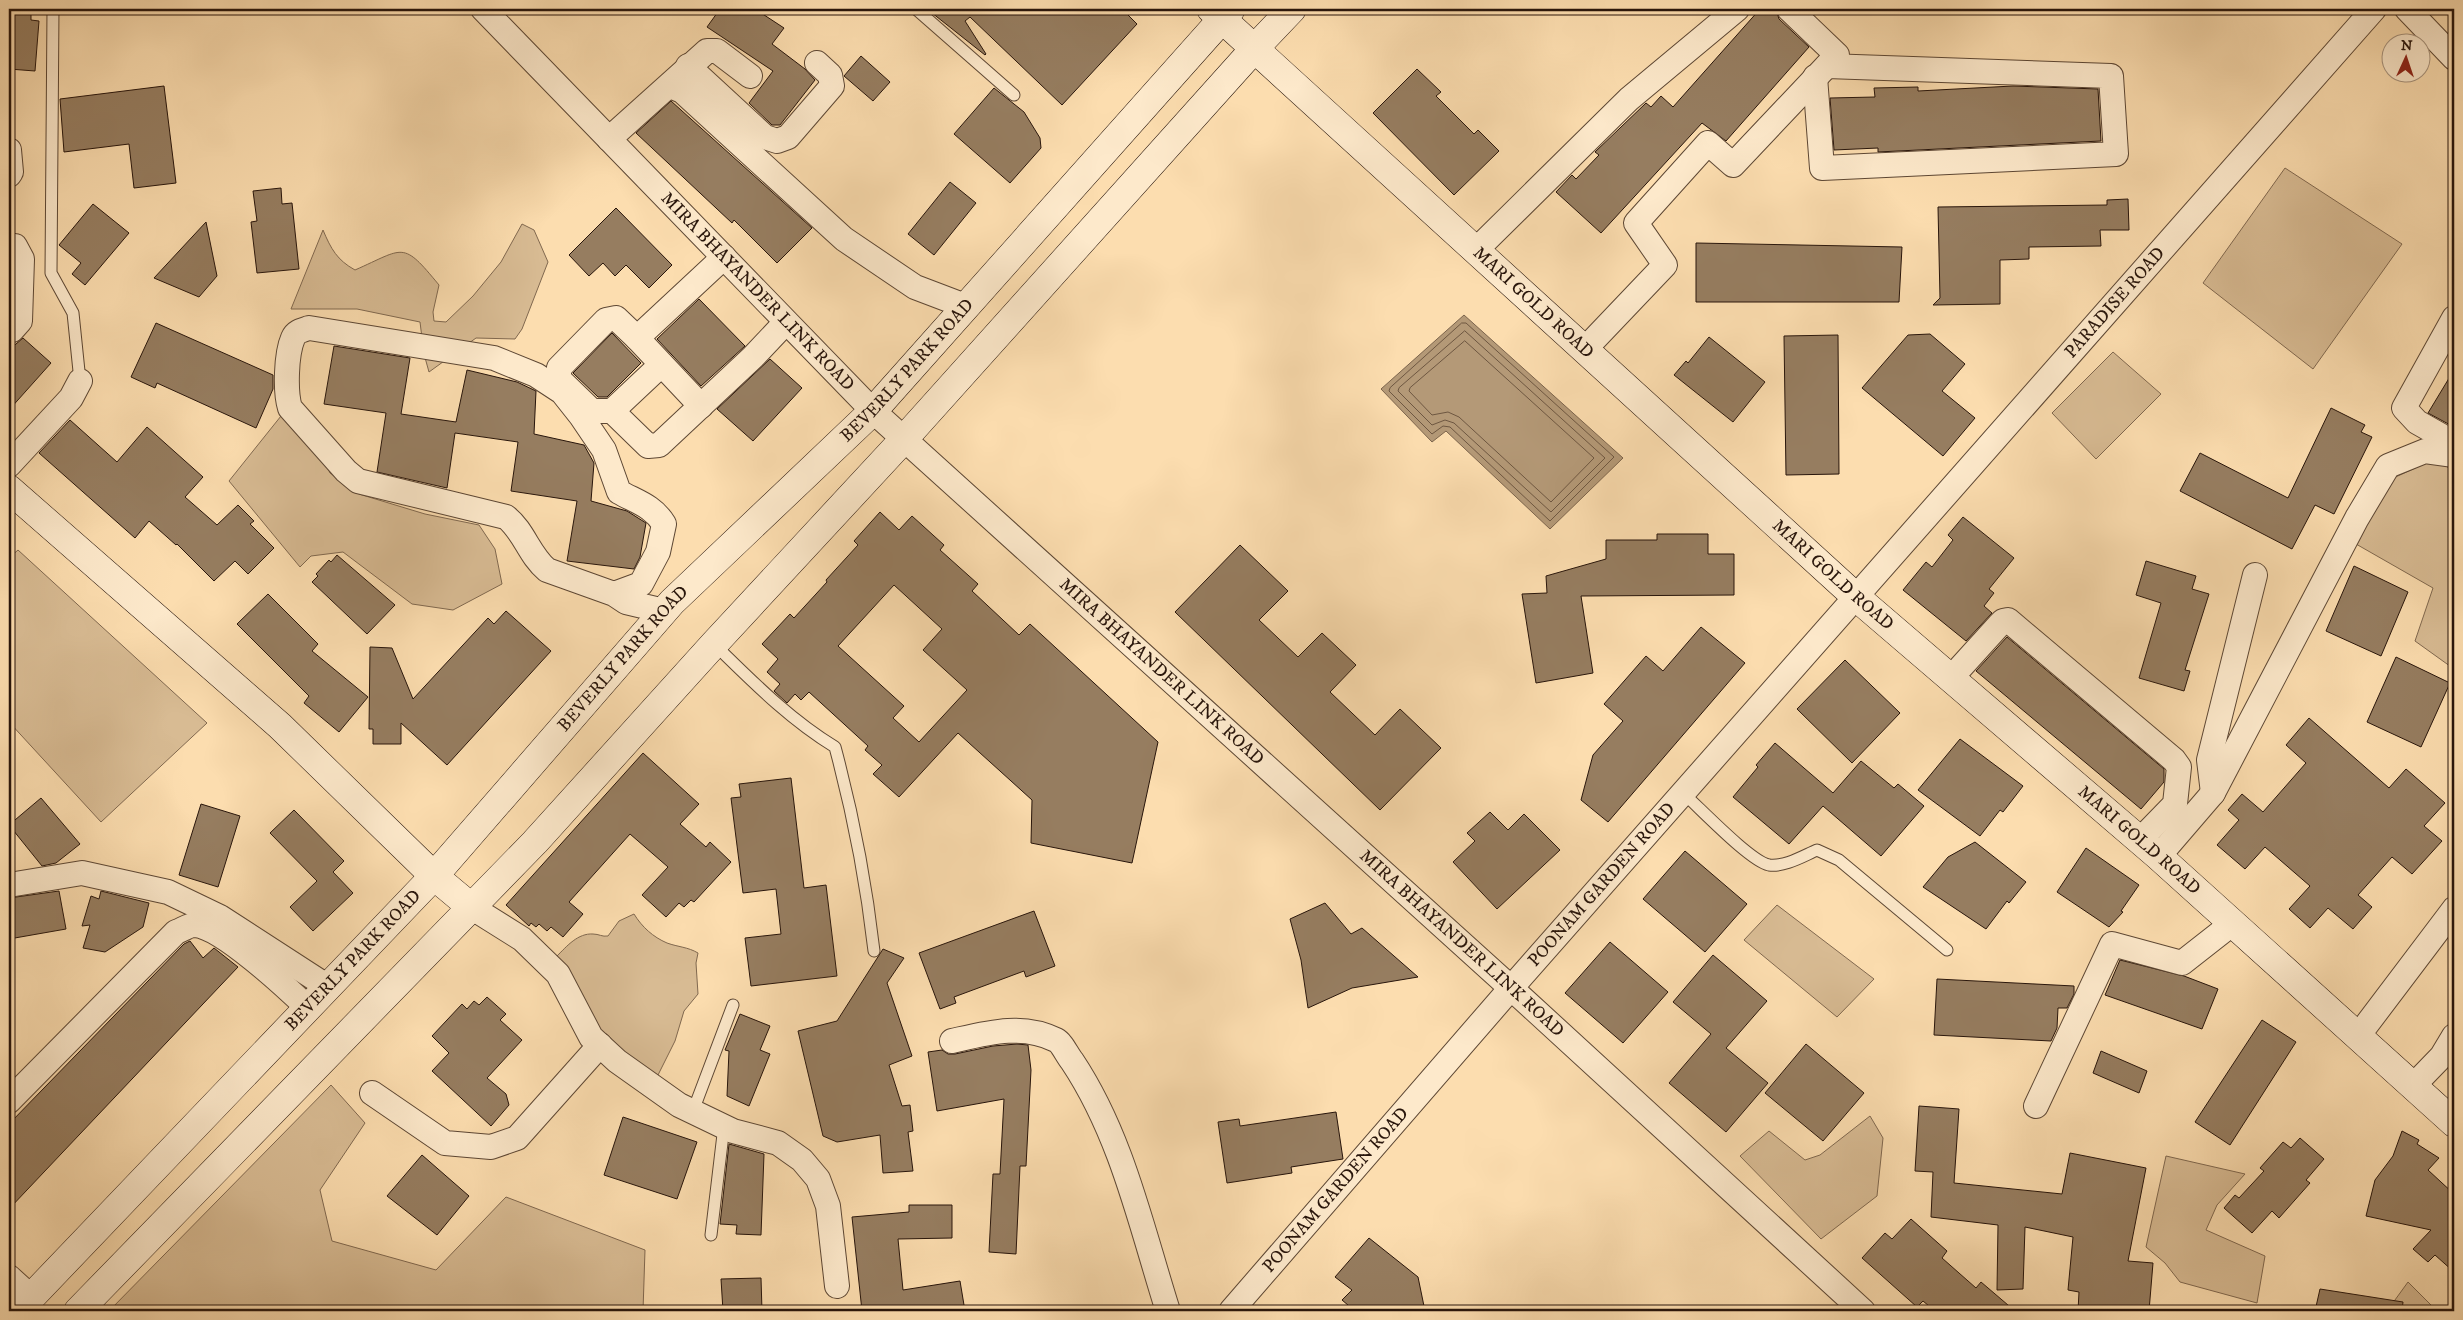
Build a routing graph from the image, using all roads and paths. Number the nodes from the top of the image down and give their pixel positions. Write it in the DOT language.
graph roads {
  1 [pos="53,9"];
  2 [pos="483,9"];
  3 [pos="916,9"];
  4 [pos="1292,9"];
  5 [pos="1736,9"];
  6 [pos="1789,9"];
  7 [pos="2374,9"];
  8 [pos="2407,9"];
  9 [pos="1221,12"];
  10 [pos="1254,48"];
  11 [pos="2454,58"];
  12 [pos="817,63"];
  13 [pos="688,66"];
  14 [pos="1821,72"];
  15 [pos="750,76"];
  16 [pos="674,88"];
  17 [pos="1014,96"];
  18 [pos="609,139"];
  19 [pos="9,150"];
  20 [pos="9,175"];
  21 [pos="9,246"];
  22 [pos="1476,250"];
  23 [pos="724,257"];
  24 [pos="966,306"];
  25 [pos="2454,318"];
  26 [pos="786,322"];
  27 [pos="9,330"];
  28 [pos="637,338"];
  29 [pos="1584,349"];
  30 [pos="661,365"];
  31 [pos="80,381"];
  32 [pos="701,406"];
  33 [pos="612,411"];
  34 [pos="873,411"];
  35 [pos="904,439"];
  36 [pos="2454,443"];
  37 [pos="2454,455"];
  38 [pos="9,465"];
  39 [pos="9,489"];
  40 [pos="2255,575"];
  41 [pos="614,594"];
  42 [pos="1856,596"];
  43 [pos="664,611"];
  44 [pos="714,644"];
  45 [pos="1951,678"];
  46 [pos="1683,793"];
  47 [pos="2213,793"];
  48 [pos="2150,849"];
  49 [pos="434,876"];
  50 [pos="9,885"];
  51 [pos="472,907"];
  52 [pos="2454,910"];
  53 [pos="2233,923"];
  54 [pos="1947,950"];
  55 [pos="874,951"];
  56 [pos="328,987"];
  57 [pos="1511,988"];
  58 [pos="733,1005"];
  59 [pos="308,1008"];
  60 [pos="2358,1036"];
  61 [pos="2454,1036"];
  62 [pos="952,1041"];
  63 [pos="600,1045"];
  64 [pos="2413,1086"];
  65 [pos="372,1093"];
  66 [pos="9,1102"];
  67 [pos="2036,1106"];
  68 [pos="693,1112"];
  69 [pos="2454,1123"];
  70 [pos="724,1126"];
  71 [pos="710,1235"];
  72 [pos="9,1277"];
  73 [pos="837,1286"];
  74 [pos="24,1304"];
  75 [pos="78,1311"];
  76 [pos="1168,1311"];
  77 [pos="1231,1311"];
  78 [pos="1863,1311"];
  1 -- 31 [label="lane"];
  2 -- 18 [label="street, MIRA BHAYANDER LINK ROAD"];
  3 -- 17 [label="lane"];
  4 -- 10 [label="main road"];
  5 -- 22 [label="street"];
  6 -- 14 [label="street"];
  7 -- 42 [label="street, PARADISE ROAD"];
  8 -- 11 [label="street"];
  9 -- 10 [label="main road, MARI GOLD ROAD"];
  9 -- 24 [label="main road, BEVERLY PARK ROAD"];
  10 -- 22 [label="main road, MARI GOLD ROAD"];
  10 -- 35 [label="main road"];
  12 -- 13 [label="street"];
  13 -- 15 [label="street"];
  13 -- 18 [label="street"];
  14 -- 14 [label="street"];
  14 -- 29 [label="street"];
  16 -- 24 [label="street"];
  18 -- 23 [label="street, MIRA BHAYANDER LINK ROAD"];
  19 -- 20 [label="street"];
  21 -- 27 [label="street"];
  22 -- 29 [label="main road, MARI GOLD ROAD"];
  23 -- 26 [label="street, MIRA BHAYANDER LINK ROAD"];
  23 -- 28 [label="street"];
  24 -- 34 [label="main road, BEVERLY PARK ROAD"];
  25 -- 36 [label="street"];
  26 -- 32 [label="street"];
  26 -- 34 [label="street, MIRA BHAYANDER LINK ROAD"];
  28 -- 30 [label="street"];
  28 -- 33 [label="street"];
  29 -- 42 [label="main road, MARI GOLD ROAD"];
  30 -- 32 [label="street"];
  30 -- 33 [label="street"];
  31 -- 38 [label="street"];
  32 -- 33 [label="street"];
  34 -- 35 [label="street, MIRA BHAYANDER LINK ROAD"];
  34 -- 43 [label="main road, BEVERLY PARK ROAD"];
  35 -- 44 [label="main road"];
  35 -- 57 [label="street, MIRA BHAYANDER LINK ROAD"];
  37 -- 47 [label="street"];
  39 -- 49 [label="main road"];
  40 -- 47 [label="street"];
  41 -- 41 [label="street"];
  41 -- 43 [label="street"];
  42 -- 45 [label="main road, MARI GOLD ROAD"];
  42 -- 46 [label="street, POONAM GARDEN ROAD"];
  43 -- 49 [label="main road, BEVERLY PARK ROAD"];
  44 -- 51 [label="main road"];
  44 -- 55 [label="lane"];
  45 -- 48 [label="main road, MARI GOLD ROAD"];
  45 -- 48 [label="street"];
  46 -- 54 [label="lane"];
  46 -- 57 [label="street, POONAM GARDEN ROAD"];
  47 -- 48 [label="street"];
  48 -- 53 [label="main road, MARI GOLD ROAD"];
  49 -- 51 [label="main road"];
  49 -- 56 [label="main road, BEVERLY PARK ROAD"];
  50 -- 56 [label="street"];
  51 -- 63 [label="street"];
  51 -- 75 [label="main road"];
  52 -- 60 [label="street"];
  53 -- 60 [label="main road, MARI GOLD ROAD"];
  53 -- 67 [label="street"];
  56 -- 59 [label="main road, BEVERLY PARK ROAD"];
  57 -- 77 [label="street, POONAM GARDEN ROAD"];
  57 -- 78 [label="street, MIRA BHAYANDER LINK ROAD"];
  58 -- 68 [label="lane"];
  59 -- 66 [label="street"];
  59 -- 74 [label="main road, BEVERLY PARK ROAD"];
  60 -- 64 [label="main road, MARI GOLD ROAD"];
  61 -- 64 [label="street"];
  62 -- 76 [label="street"];
  63 -- 65 [label="street"];
  63 -- 68 [label="street"];
  64 -- 69 [label="main road, MARI GOLD ROAD"];
  68 -- 70 [label="street"];
  70 -- 71 [label="lane"];
  70 -- 73 [label="street"];
  72 -- 74 [label="street"];
}
